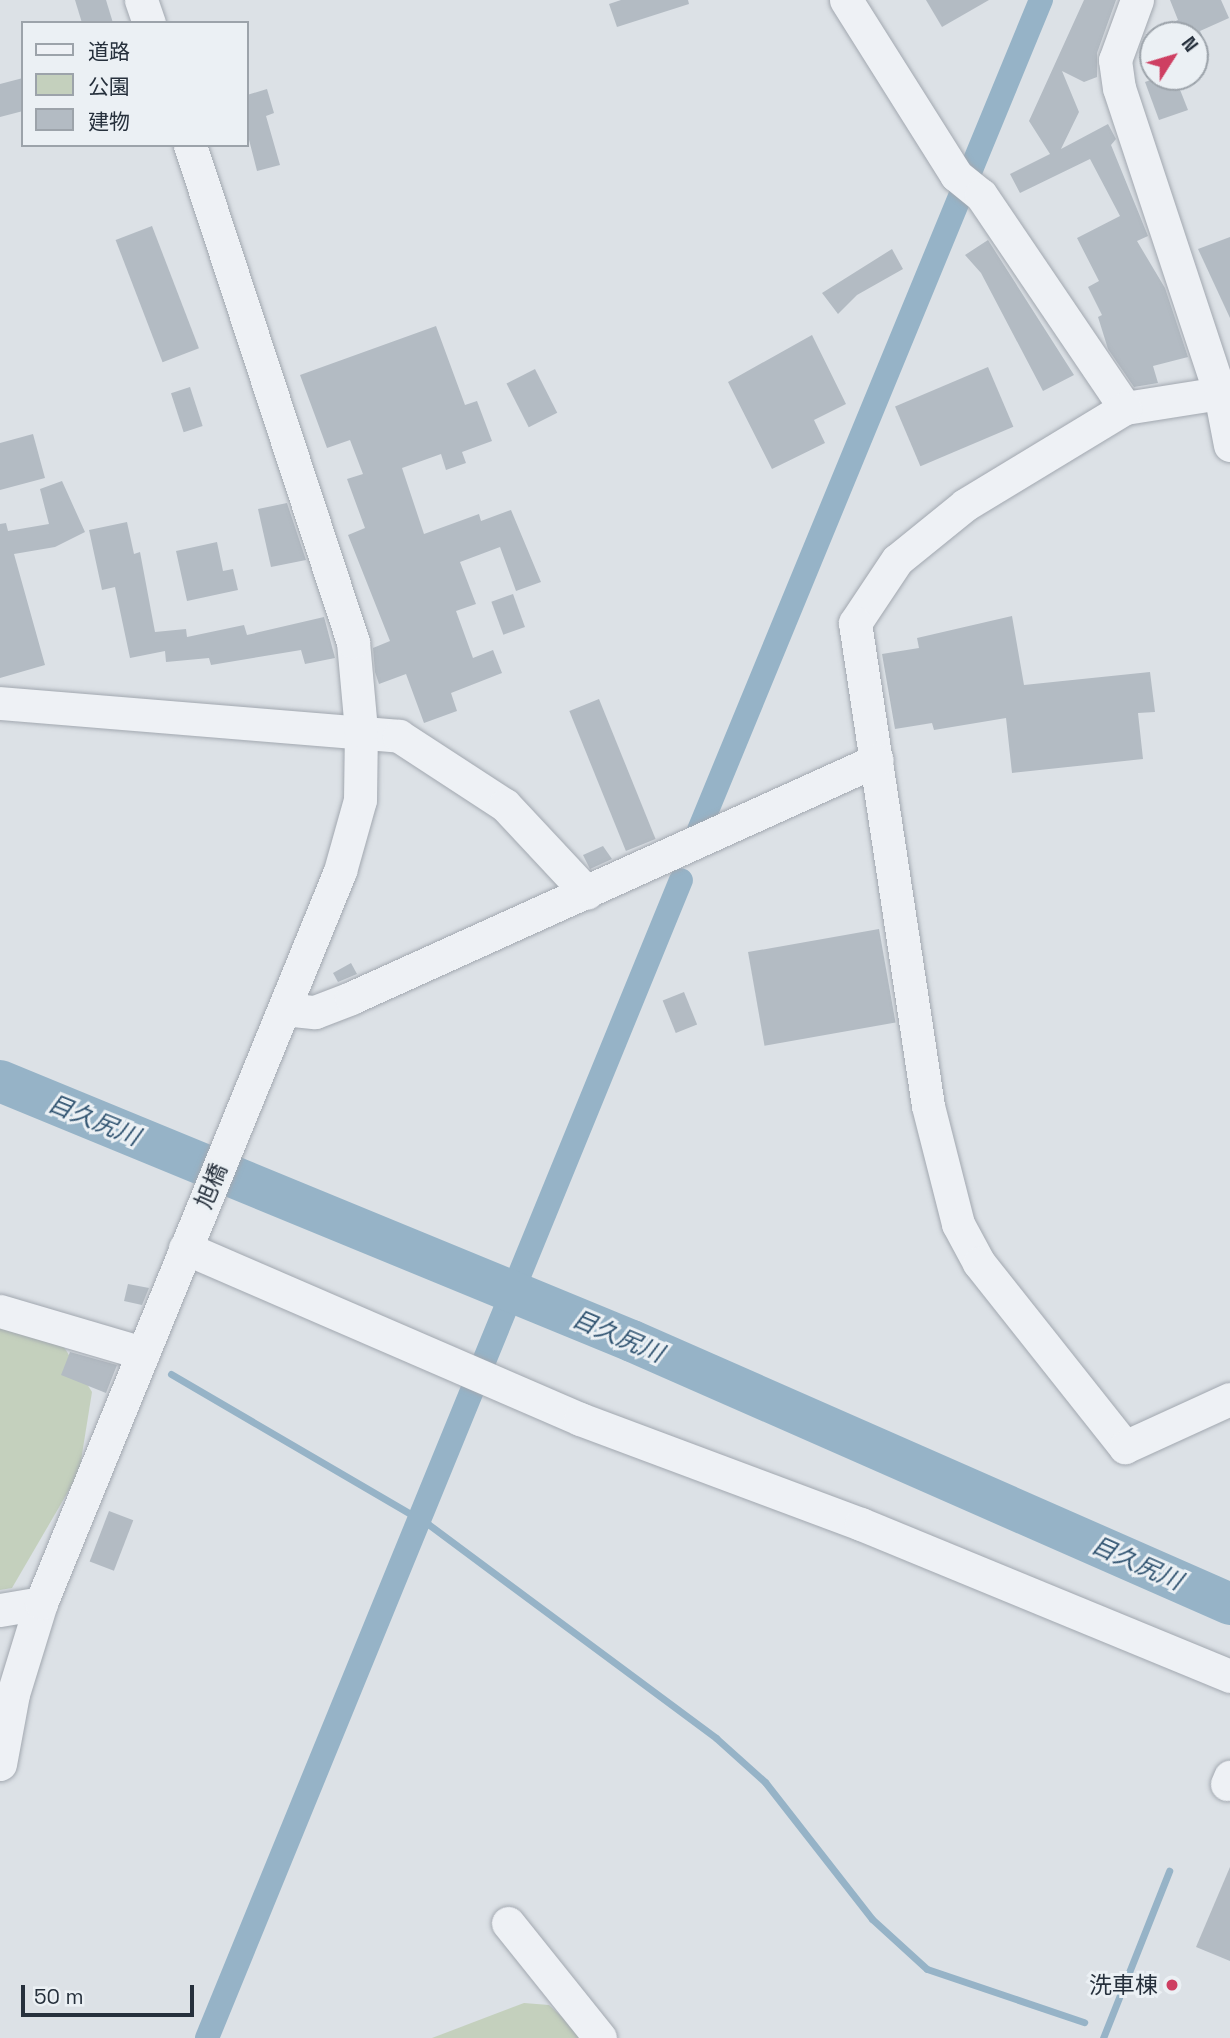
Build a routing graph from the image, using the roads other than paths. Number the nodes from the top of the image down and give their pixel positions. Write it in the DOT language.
graph roads {
  1 [pos="141,0"];
  2 [pos="846,0"];
  3 [pos="1137,0"];
  4 [pos="148,21"];
  5 [pos="191,147"];
  6 [pos="1225,392"];
  7 [pos="1125,408"];
  8 [pos="1230,446"];
  9 [pos="0,703"];
  10 [pos="361,730"];
  11 [pos="877,760"];
  12 [pos="587,893"];
  13 [pos="284,1009"];
  14 [pos="186,1244"];
  15 [pos="0,1311"];
  16 [pos="143,1353"];
  17 [pos="1230,1399"];
  18 [pos="41,1603"];
  19 [pos="0,1610"];
  20 [pos="1230,1676"];
  21 [pos="0,1764"];
  22 [pos="508,1923"];
  23 [pos="600,2038"];
  1 -- 4 [label="street"];
  2 -- 7 [label="street"];
  3 -- 6 [label="street"];
  5 -- 10 [label="street, 旭橋"];
  6 -- 7 [label="street"];
  6 -- 8 [label="street"];
  7 -- 11 [label="street"];
  9 -- 10 [label="street"];
  10 -- 12 [label="street"];
  10 -- 13 [label="street, 旭橋"];
  11 -- 12 [label="street"];
  11 -- 17 [label="street"];
  12 -- 13 [label="street"];
  13 -- 14 [label="street, 旭橋"];
  14 -- 16 [label="street, 旭橋"];
  14 -- 20 [label="street"];
  15 -- 16 [label="street"];
  16 -- 18 [label="street, 旭橋"];
  18 -- 19 [label="street"];
  18 -- 21 [label="street, 旭橋"];
  22 -- 23 [label="street"];
}
